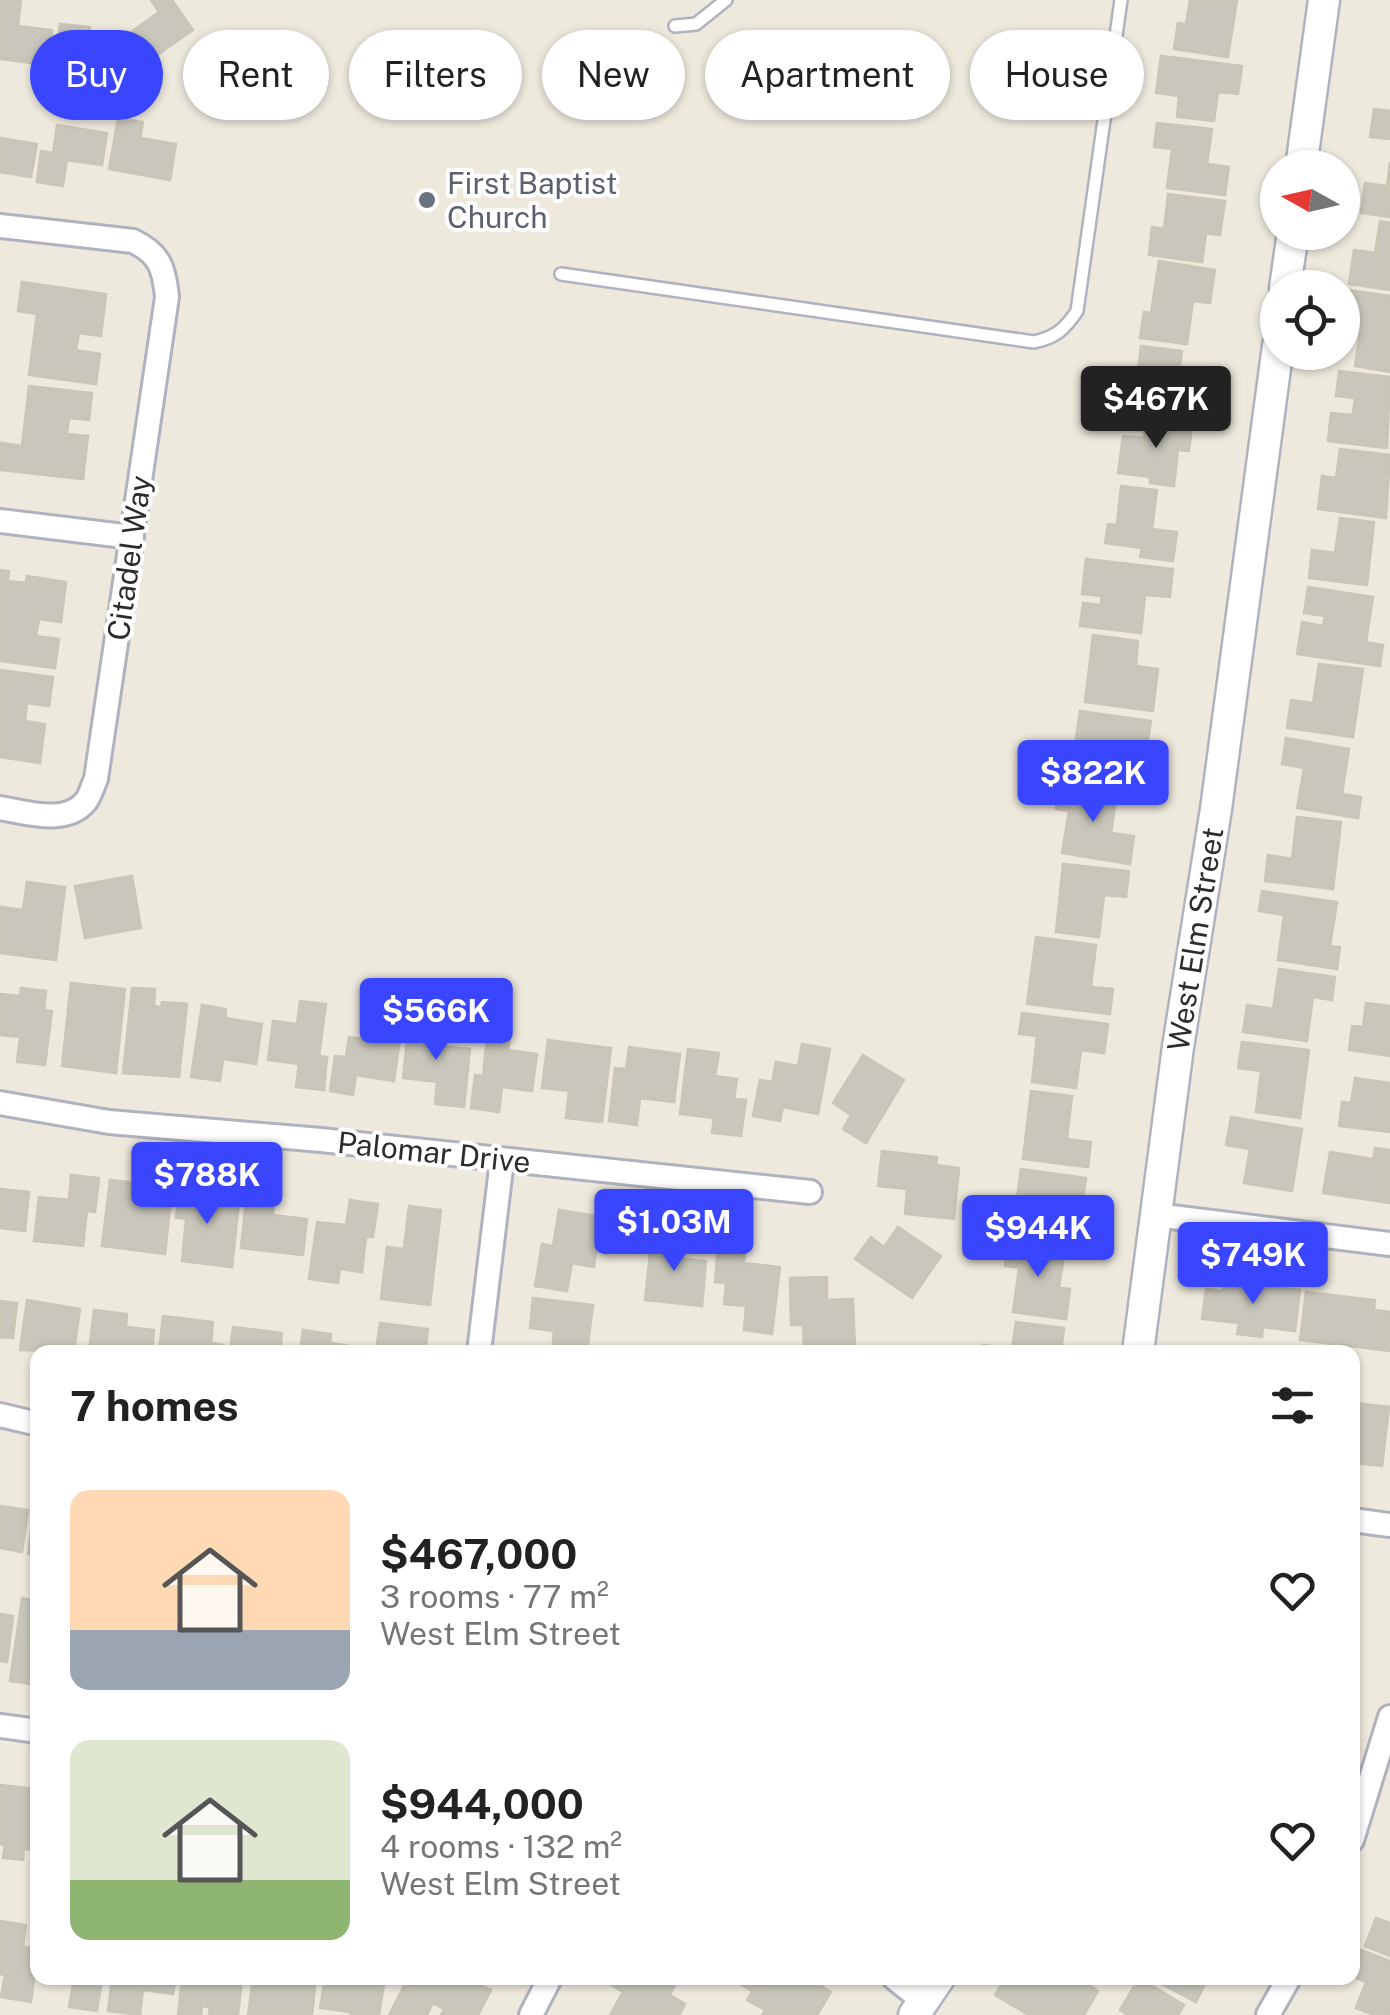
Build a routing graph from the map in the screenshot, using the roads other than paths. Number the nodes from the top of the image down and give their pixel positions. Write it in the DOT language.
graph roads {
  1 [pos="726,0"];
  2 [pos="1121,0"];
  3 [pos="1324,0"];
  4 [pos="675,26"];
  5 [pos="1304,150"];
  6 [pos="0,226"];
  7 [pos="561,274"];
  8 [pos="1275,370"];
  9 [pos="0,520"];
  10 [pos="132,537"];
  11 [pos="0,808"];
  12 [pos="0,1103"];
  13 [pos="502,1160"];
  14 [pos="810,1192"];
  15 [pos="1155,1215"];
  16 [pos="1390,1244"];
  17 [pos="480,1345"];
  18 [pos="1139,1345"];
  19 [pos="0,1416"];
  20 [pos="30,1422"];
  21 [pos="1360,1521"];
  22 [pos="1390,1524"];
  23 [pos="1390,1717"];
  24 [pos="0,1726"];
  25 [pos="30,1730"];
  26 [pos="1360,1814"];
  27 [pos="546,1985"];
  28 [pos="1285,1985"];
  29 [pos="531,2015"];
  30 [pos="1268,2015"];
  1 -- 4 [label="lane"];
  2 -- 7 [label="lane"];
  3 -- 5 [label="street"];
  6 -- 10 [label="street, Citadel Way"];
  8 -- 15 [label="street, West Elm Street"];
  9 -- 10 [label="street"];
  10 -- 11 [label="street, Citadel Way"];
  12 -- 13 [label="street, Palomar Drive"];
  13 -- 14 [label="street, Palomar Drive"];
  13 -- 17 [label="street"];
  15 -- 16 [label="street"];
  15 -- 18 [label="street, West Elm Street"];
  19 -- 20 [label="street"];
  21 -- 22 [label="street"];
  23 -- 26 [label="street"];
  24 -- 25 [label="street"];
  27 -- 29 [label="street"];
  28 -- 30 [label="street"];
}
